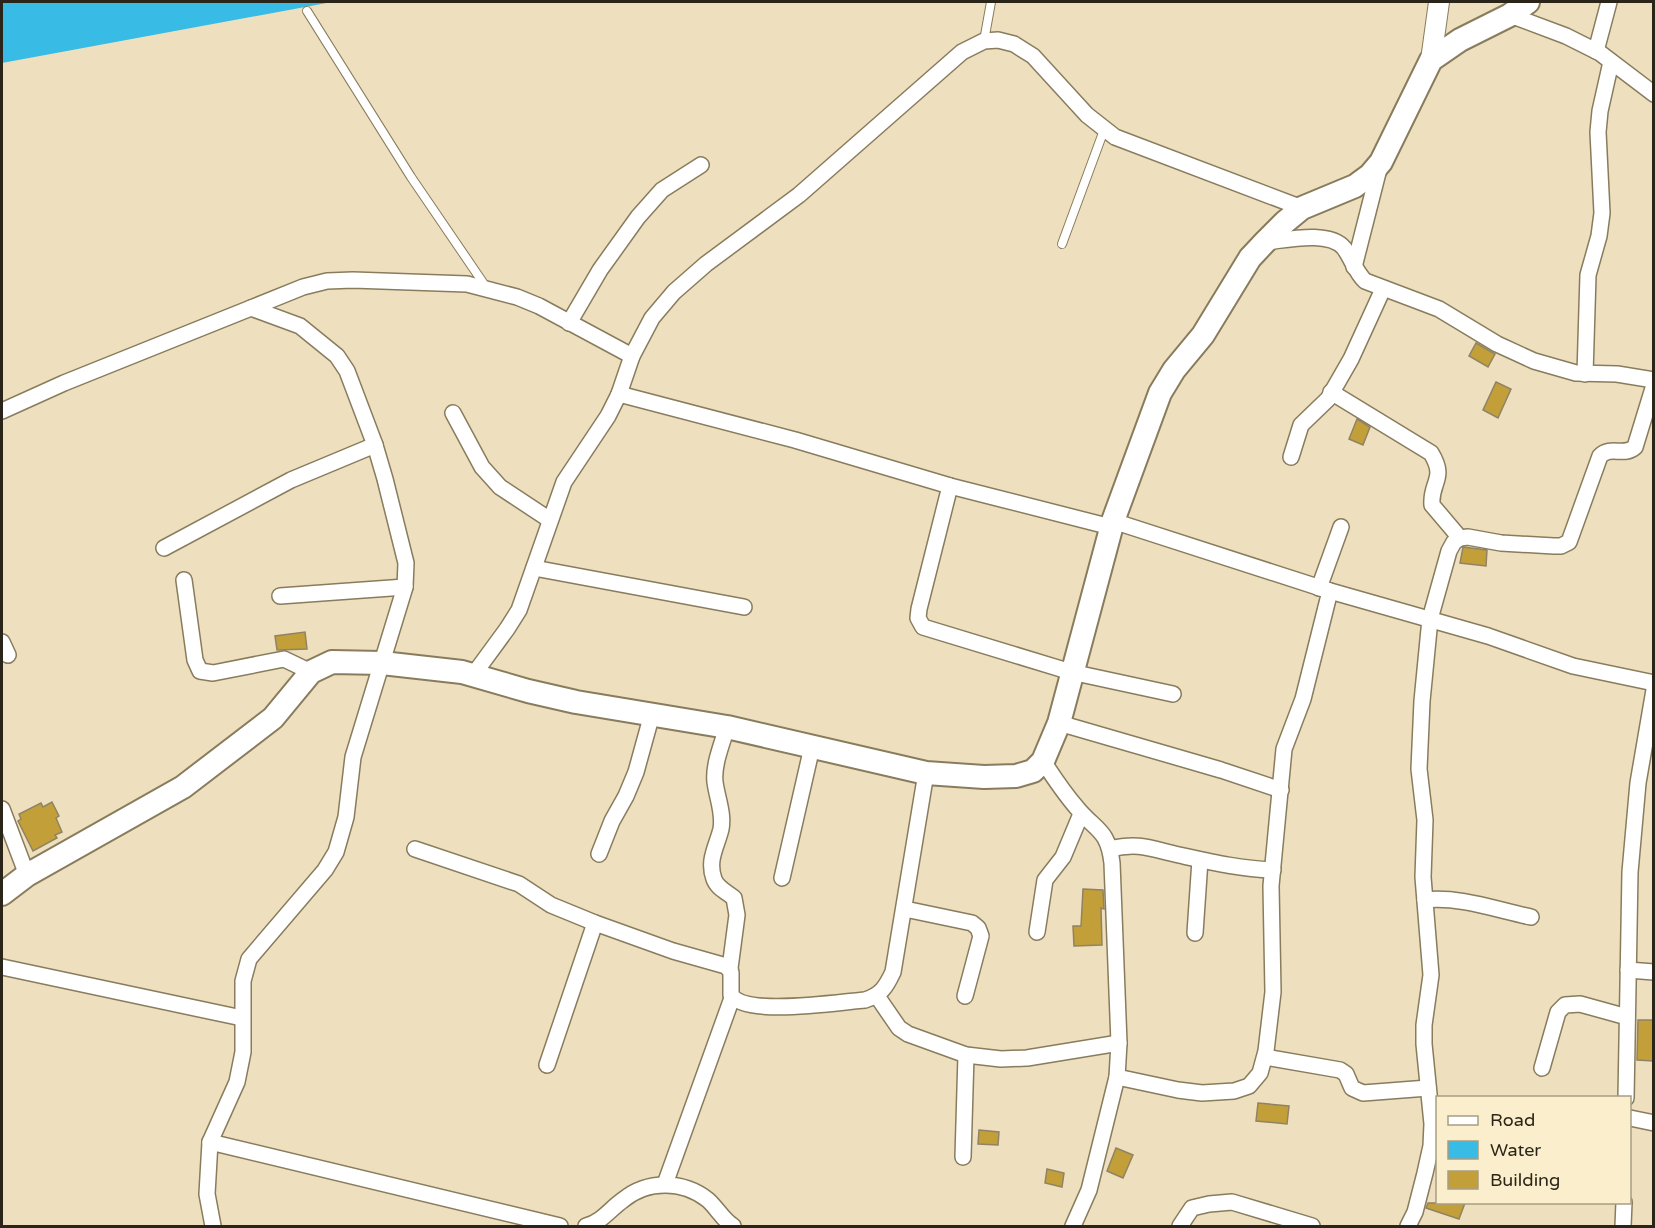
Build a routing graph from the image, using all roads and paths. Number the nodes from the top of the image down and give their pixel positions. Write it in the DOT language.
graph roads {
  1 [pos="991,2"];
  2 [pos="1439,2"];
  3 [pos="1528,2"];
  4 [pos="1610,2"];
  5 [pos="307,11"];
  6 [pos="1510,15"];
  7 [pos="984,41"];
  8 [pos="1596,51"];
  9 [pos="1431,60"];
  10 [pos="1611,62"];
  11 [pos="1653,94"];
  12 [pos="1104,130"];
  13 [pos="1381,162"];
  14 [pos="701,165"];
  15 [pos="1302,208"];
  16 [pos="1265,242"];
  17 [pos="1062,244"];
  18 [pos="1354,267"];
  19 [pos="487,288"];
  20 [pos="1383,289"];
  21 [pos="251,308"];
  22 [pos="569,323"];
  23 [pos="632,356"];
  24 [pos="1585,374"];
  25 [pos="1653,383"];
  26 [pos="1331,392"];
  27 [pos="620,394"];
  28 [pos="2,411"];
  29 [pos="453,413"];
  30 [pos="375,445"];
  31 [pos="1291,457"];
  32 [pos="950,486"];
  33 [pos="550,520"];
  34 [pos="1112,524"];
  35 [pos="1341,526"];
  36 [pos="1460,538"];
  37 [pos="164,548"];
  38 [pos="534,568"];
  39 [pos="184,580"];
  40 [pos="405,587"];
  41 [pos="1325,589"];
  42 [pos="280,596"];
  43 [pos="744,607"];
  44 [pos="1430,619"];
  45 [pos="382,663"];
  46 [pos="311,672"];
  47 [pos="1071,672"];
  48 [pos="474,674"];
  49 [pos="1653,683"];
  50 [pos="1653,690"];
  51 [pos="1173,694"];
  52 [pos="652,714"];
  53 [pos="1059,723"];
  54 [pos="726,727"];
  55 [pos="812,747"];
  56 [pos="1043,762"];
  57 [pos="926,773"];
  58 [pos="1281,790"];
  59 [pos="2,808"];
  60 [pos="1081,814"];
  61 [pos="415,849"];
  62 [pos="1110,849"];
  63 [pos="599,854"];
  64 [pos="1200,860"];
  65 [pos="1273,870"];
  66 [pos="27,875"];
  67 [pos="782,878"];
  68 [pos="2,894"];
  69 [pos="1425,900"];
  70 [pos="904,909"];
  71 [pos="1531,917"];
  72 [pos="595,923"];
  73 [pos="1037,932"];
  74 [pos="1195,933"];
  75 [pos="2,967"];
  76 [pos="730,968"];
  77 [pos="1628,970"];
  78 [pos="1653,972"];
  79 [pos="877,996"];
  80 [pos="965,996"];
  81 [pos="732,998"];
  82 [pos="1627,1017"];
  83 [pos="242,1018"];
  84 [pos="1119,1043"];
  85 [pos="966,1055"];
  86 [pos="1265,1057"];
  87 [pos="547,1065"];
  88 [pos="1542,1068"];
  89 [pos="1117,1077"];
  90 [pos="1428,1088"];
  91 [pos="1626,1096"];
  92 [pos="1631,1118"];
  93 [pos="1653,1123"];
  94 [pos="210,1142"];
  95 [pos="1434,1146"];
  96 [pos="963,1157"];
  97 [pos="665,1184"];
  98 [pos="1624,1204"];
  99 [pos="213,1227"];
  100 [pos="560,1227"];
  101 [pos="586,1227"];
  102 [pos="734,1227"];
  103 [pos="1073,1227"];
  104 [pos="1180,1227"];
  105 [pos="1312,1227"];
  106 [pos="1408,1227"];
  107 [pos="1623,1227"];
  1 -- 7 [label="lane"];
  2 -- 9 [label="street"];
  3 -- 6 [label="main road"];
  4 -- 8 [label="street"];
  5 -- 19 [label="lane"];
  6 -- 8 [label="street"];
  6 -- 9 [label="main road"];
  7 -- 12 [label="street"];
  7 -- 23 [label="street"];
  8 -- 10 [label="street"];
  9 -- 13 [label="main road"];
  10 -- 11 [label="street"];
  10 -- 24 [label="street"];
  12 -- 15 [label="street"];
  12 -- 17 [label="lane"];
  13 -- 15 [label="main road"];
  13 -- 18 [label="street"];
  14 -- 22 [label="street"];
  15 -- 16 [label="main road"];
  16 -- 18 [label="street"];
  16 -- 34 [label="main road"];
  18 -- 20 [label="street"];
  19 -- 21 [label="street"];
  19 -- 22 [label="street"];
  20 -- 24 [label="street"];
  20 -- 26 [label="street"];
  21 -- 28 [label="street"];
  21 -- 30 [label="street"];
  22 -- 23 [label="street"];
  23 -- 27 [label="street"];
  24 -- 25 [label="street"];
  25 -- 36 [label="street"];
  26 -- 31 [label="street"];
  26 -- 36 [label="street"];
  27 -- 32 [label="street"];
  27 -- 33 [label="street"];
  29 -- 33 [label="street"];
  30 -- 37 [label="street"];
  30 -- 40 [label="street"];
  32 -- 34 [label="street"];
  32 -- 47 [label="street"];
  33 -- 38 [label="street"];
  34 -- 41 [label="street"];
  34 -- 47 [label="main road"];
  35 -- 41 [label="street"];
  36 -- 44 [label="street"];
  38 -- 43 [label="street"];
  38 -- 48 [label="street"];
  39 -- 46 [label="street"];
  40 -- 42 [label="street"];
  40 -- 45 [label="street"];
  41 -- 44 [label="street"];
  41 -- 58 [label="street"];
  44 -- 49 [label="street"];
  44 -- 69 [label="street"];
  45 -- 46 [label="main road"];
  45 -- 48 [label="main road"];
  45 -- 83 [label="street"];
  46 -- 66 [label="main road"];
  47 -- 51 [label="street"];
  47 -- 53 [label="main road"];
  48 -- 52 [label="main road"];
  50 -- 77 [label="street"];
  52 -- 54 [label="main road"];
  52 -- 63 [label="street"];
  53 -- 56 [label="main road"];
  53 -- 58 [label="street"];
  54 -- 55 [label="main road"];
  54 -- 76 [label="street"];
  55 -- 57 [label="main road"];
  55 -- 67 [label="street"];
  56 -- 57 [label="main road"];
  56 -- 60 [label="street"];
  57 -- 70 [label="street"];
  58 -- 65 [label="street"];
  59 -- 66 [label="street"];
  60 -- 62 [label="street"];
  60 -- 73 [label="street"];
  61 -- 72 [label="street"];
  62 -- 64 [label="street"];
  62 -- 84 [label="street"];
  64 -- 65 [label="street"];
  64 -- 74 [label="street"];
  65 -- 86 [label="street"];
  66 -- 68 [label="main road"];
  69 -- 71 [label="street"];
  69 -- 90 [label="street"];
  70 -- 79 [label="street"];
  70 -- 80 [label="street"];
  72 -- 76 [label="street"];
  72 -- 87 [label="street"];
  75 -- 83 [label="street"];
  76 -- 81 [label="street"];
  77 -- 78 [label="street"];
  77 -- 82 [label="street"];
  79 -- 81 [label="street"];
  79 -- 85 [label="street"];
  81 -- 97 [label="street"];
  82 -- 88 [label="street"];
  82 -- 91 [label="street"];
  83 -- 94 [label="street"];
  84 -- 85 [label="street"];
  84 -- 89 [label="street"];
  85 -- 96 [label="street"];
  86 -- 89 [label="street"];
  86 -- 90 [label="street"];
  89 -- 103 [label="street"];
  90 -- 95 [label="street"];
  92 -- 93 [label="street"];
  94 -- 99 [label="street"];
  94 -- 100 [label="street"];
  95 -- 106 [label="street"];
  97 -- 101 [label="street"];
  97 -- 102 [label="street"];
  98 -- 107 [label="street"];
  104 -- 105 [label="street"];
}
